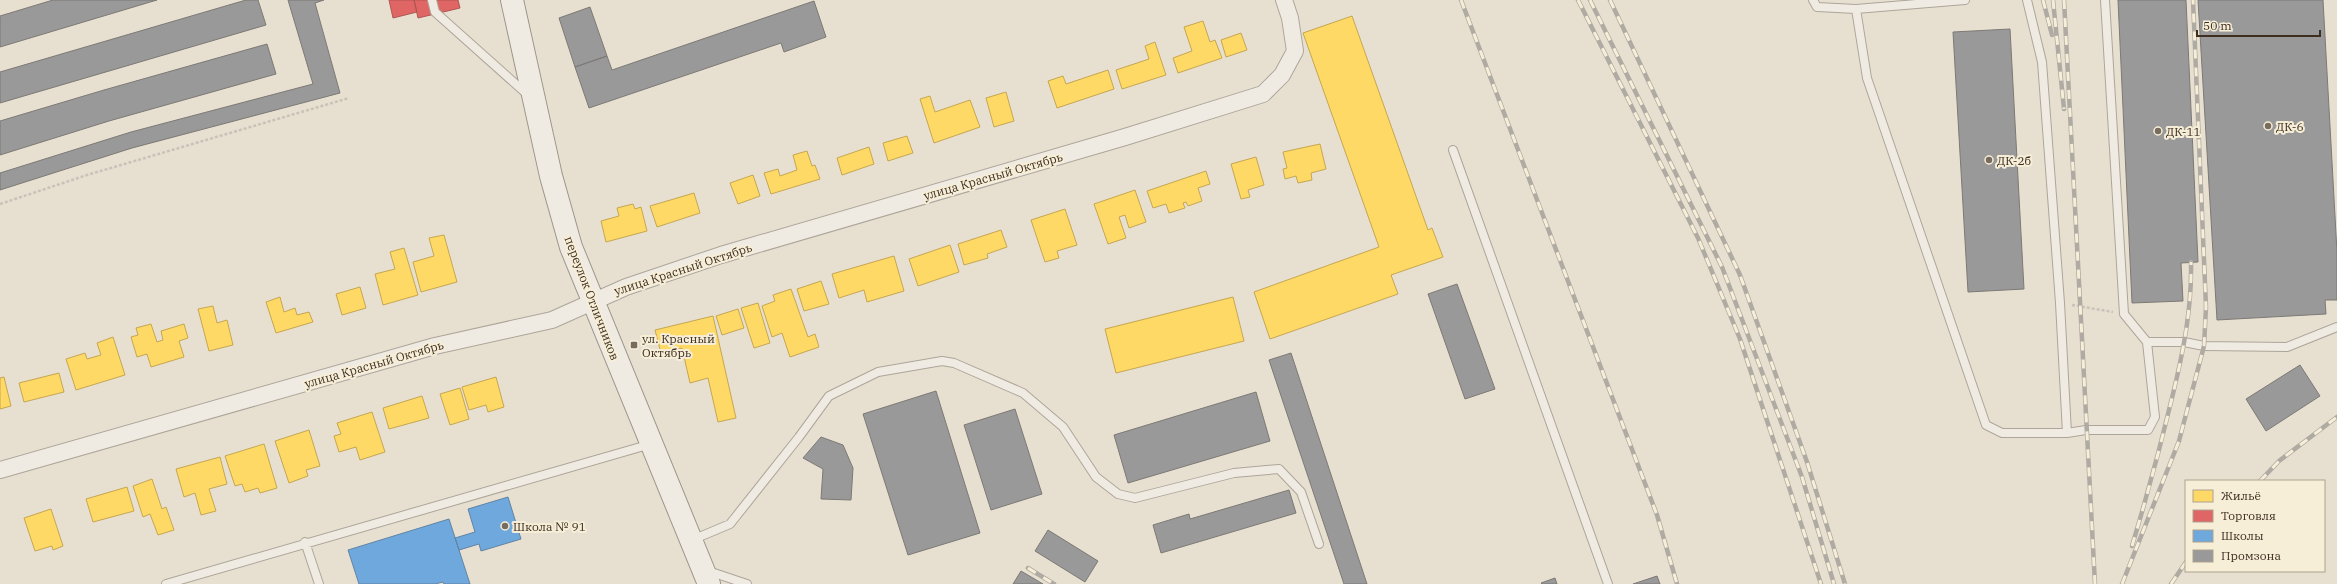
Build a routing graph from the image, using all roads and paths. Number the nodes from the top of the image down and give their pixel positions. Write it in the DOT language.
graph roads {
  1 [pos="432,0"];
  2 [pos="512,0"];
  3 [pos="1284,0"];
  4 [pos="1813,0"];
  5 [pos="1965,0"];
  6 [pos="2027,0"];
  7 [pos="2105,0"];
  8 [pos="1856,10"];
  9 [pos="349,98"];
  10 [pos="534,100"];
  11 [pos="1453,150"];
  12 [pos="0,204"];
  13 [pos="592,301"];
  14 [pos="2060,303"];
  15 [pos="2124,314"];
  16 [pos="2337,327"];
  17 [pos="2147,342"];
  18 [pos="2067,433"];
  19 [pos="652,444"];
  20 [pos="0,470"];
  21 [pos="691,540"];
  22 [pos="305,542"];
  23 [pos="1319,544"];
  24 [pos="706,577"];
  25 [pos="166,584"];
  26 [pos="318,584"];
  27 [pos="746,584"];
  28 [pos="1608,584"];
  1 -- 10 [label="lane"];
  2 -- 10 [label="main road, переулок Отличников"];
  3 -- 13 [label="street, улица Красный Октябрь"];
  4 -- 8 [label="lane"];
  5 -- 8 [label="lane"];
  6 -- 14 [label="lane"];
  7 -- 15 [label="lane"];
  8 -- 18 [label="lane"];
  9 -- 12 [label="path"];
  10 -- 13 [label="main road, переулок Отличников"];
  11 -- 28 [label="lane"];
  13 -- 19 [label="main road, переулок Отличников"];
  13 -- 20 [label="street, улица Красный Октябрь"];
  14 -- 15 [label="path"];
  14 -- 18 [label="lane"];
  15 -- 17 [label="lane"];
  16 -- 17 [label="lane"];
  17 -- 18 [label="lane"];
  19 -- 21 [label="main road, переулок Отличников"];
  19 -- 22 [label="lane"];
  21 -- 23 [label="lane"];
  21 -- 24 [label="main road, переулок Отличников"];
  22 -- 25 [label="lane"];
  22 -- 26 [label="lane"];
  24 -- 27 [label="lane"];
}
